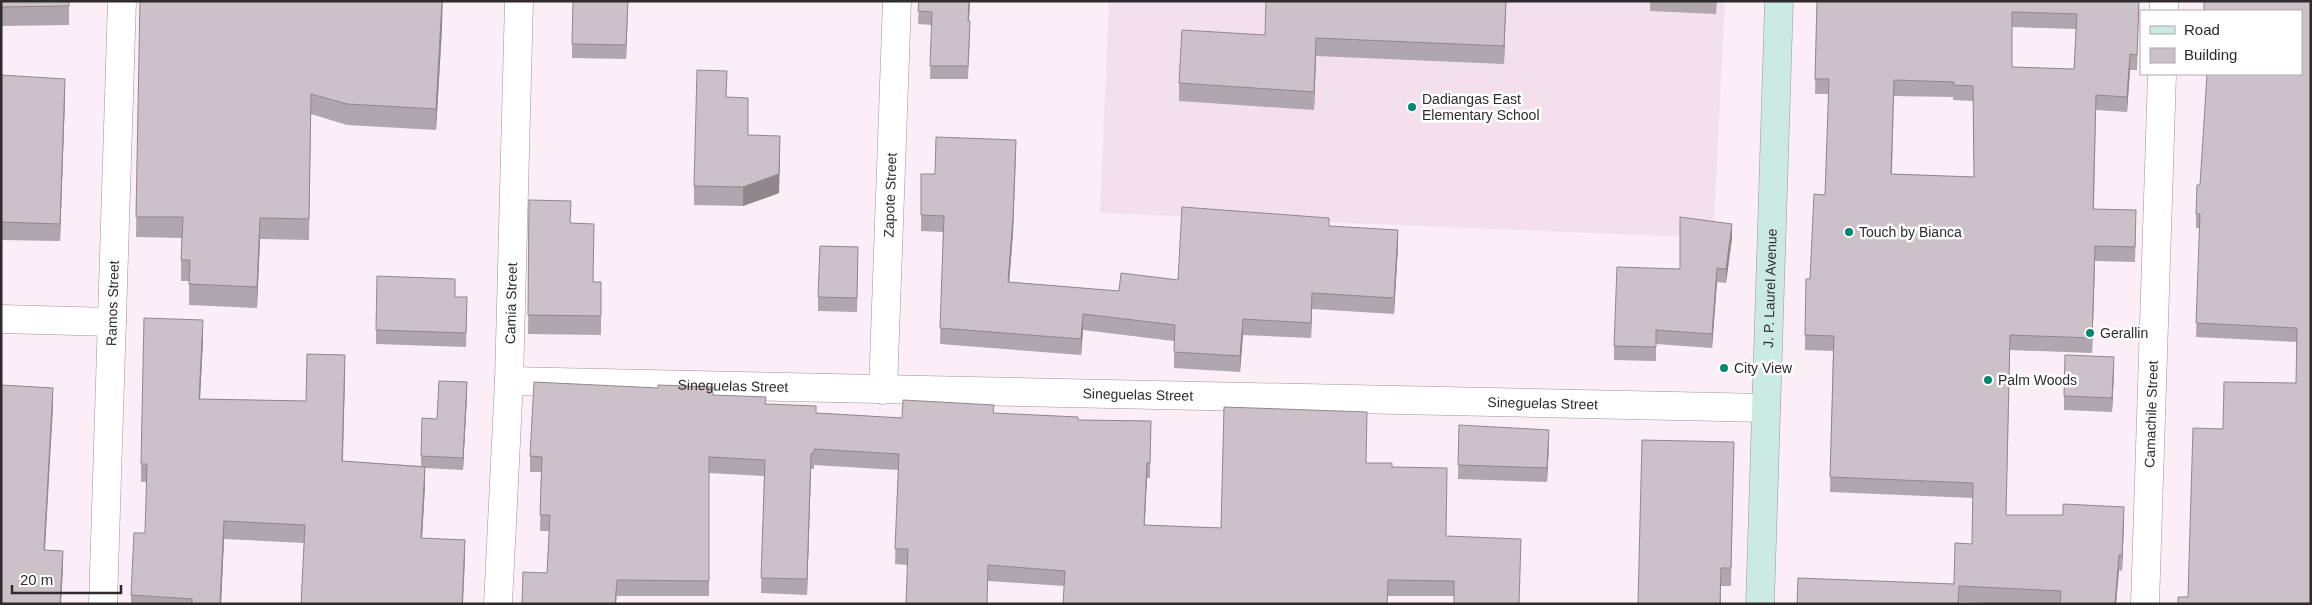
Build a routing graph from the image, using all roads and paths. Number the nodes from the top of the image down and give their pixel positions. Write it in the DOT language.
graph roads {
  1 [pos="122,1"];
  2 [pos="519,1"];
  3 [pos="897,1"];
  4 [pos="1779,1"];
  5 [pos="2162,75"];
  6 [pos="1,319"];
  7 [pos="112,322"];
  8 [pos="508,381"];
  9 [pos="883,390"];
  10 [pos="1766,408"];
  11 [pos="103,604"];
  12 [pos="498,604"];
  13 [pos="1760,604"];
  14 [pos="2144,604"];
  1 -- 7 [label="street, Ramos Street"];
  2 -- 8 [label="street, Camia Street"];
  3 -- 9 [label="street, Zapote Street"];
  4 -- 10 [label="street, J. P. Laurel Avenue"];
  5 -- 14 [label="street, Camachile Street"];
  6 -- 7 [label="street"];
  7 -- 11 [label="street, Ramos Street"];
  8 -- 9 [label="street, Sineguelas Street"];
  8 -- 12 [label="street, Camia Street"];
  9 -- 10 [label="street, Sineguelas Street"];
  10 -- 13 [label="street, J. P. Laurel Avenue"];
}
